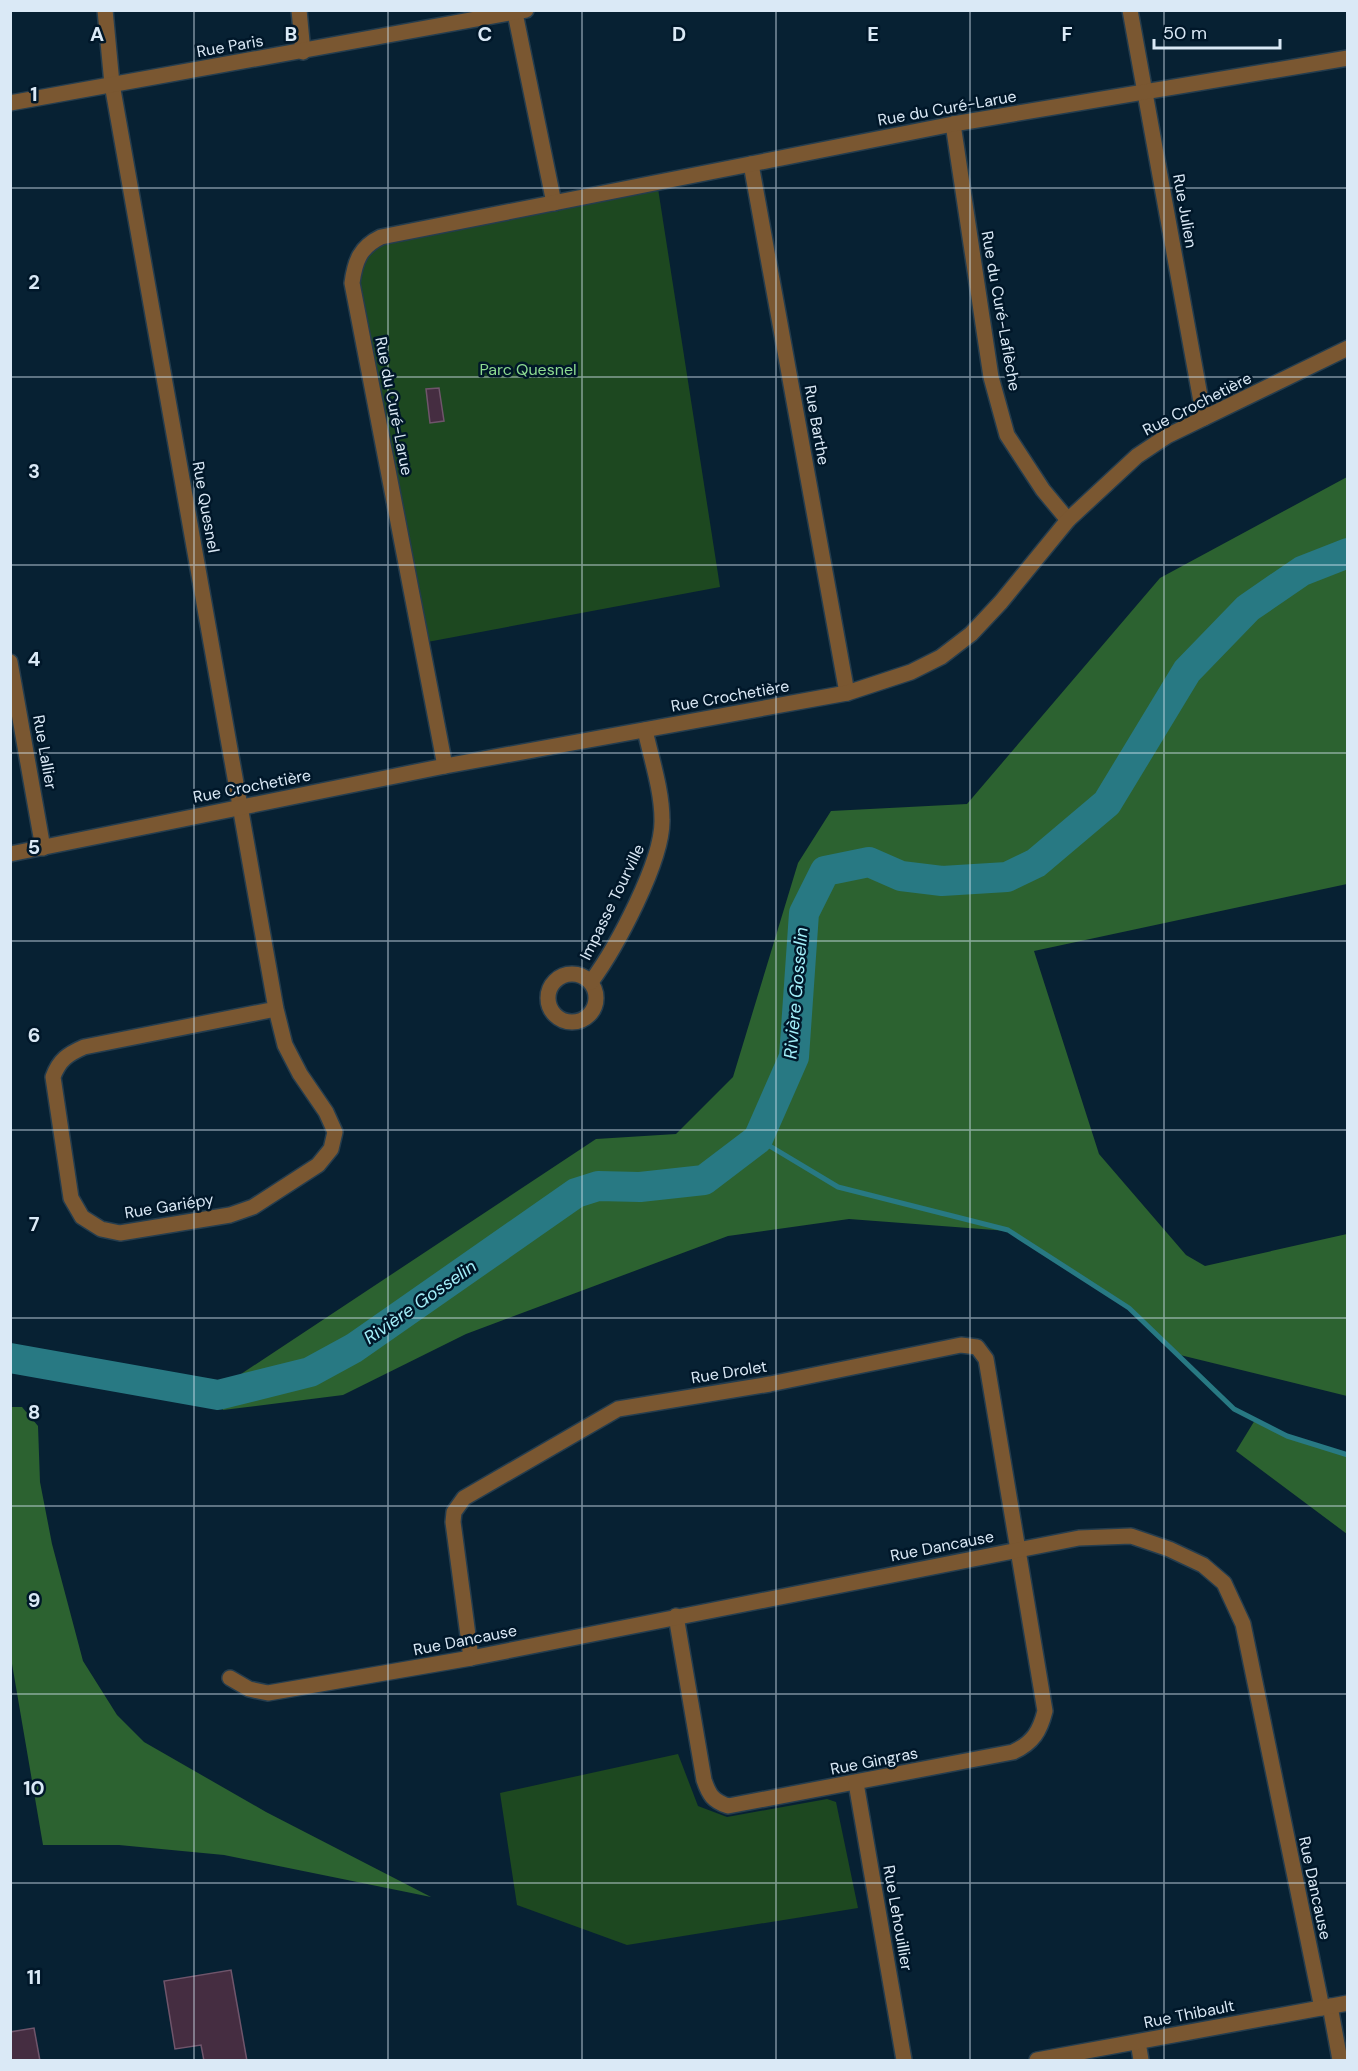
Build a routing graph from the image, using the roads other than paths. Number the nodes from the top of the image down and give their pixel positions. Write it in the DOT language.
graph roads {
  1 [pos="105,10"];
  2 [pos="299,10"];
  3 [pos="1130,10"];
  4 [pos="521,12"];
  5 [pos="303,52"];
  6 [pos="1347,58"];
  7 [pos="112,84"];
  8 [pos="1145,92"];
  9 [pos="10,104"];
  10 [pos="953,124"];
  11 [pos="751,164"];
  12 [pos="554,203"];
  13 [pos="1347,348"];
  14 [pos="1204,418"];
  15 [pos="1068,520"];
  16 [pos="10,662"];
  17 [pos="847,693"];
  18 [pos="645,730"];
  19 [pos="445,766"];
  20 [pos="242,806"];
  21 [pos="43,848"];
  22 [pos="10,854"];
  23 [pos="591,982"];
  24 [pos="276,1009"];
  25 [pos="1019,1550"];
  26 [pos="676,1616"];
  27 [pos="471,1658"];
  28 [pos="230,1678"];
  29 [pos="856,1783"];
  30 [pos="1347,2003"];
  31 [pos="1326,2007"];
  32 [pos="1138,2042"];
  33 [pos="904,2061"];
  34 [pos="1037,2061"];
  35 [pos="1141,2061"];
  36 [pos="1340,2061"];
  1 -- 7 [label="street, Rue Quesnel"];
  2 -- 5 [label="street"];
  3 -- 8 [label="street, Rue Julien"];
  4 -- 5 [label="street, Rue Paris"];
  4 -- 12 [label="street"];
  5 -- 7 [label="street, Rue Paris"];
  6 -- 8 [label="street, Rue du Curé-Larue"];
  7 -- 9 [label="street, Rue Paris"];
  7 -- 20 [label="street, Rue Quesnel"];
  8 -- 10 [label="street, Rue du Curé-Larue"];
  8 -- 14 [label="street, Rue Julien"];
  10 -- 11 [label="street, Rue du Curé-Larue"];
  10 -- 15 [label="street, Rue du Curé-Laflèche"];
  11 -- 12 [label="street, Rue du Curé-Larue"];
  11 -- 17 [label="street, Rue Barthe"];
  12 -- 19 [label="street, Rue du Curé-Larue"];
  13 -- 14 [label="street, Rue Crochetière"];
  14 -- 15 [label="street, Rue Crochetière"];
  15 -- 17 [label="street, Rue Crochetière"];
  16 -- 21 [label="street, Rue Lallier"];
  17 -- 18 [label="street, Rue Crochetière"];
  18 -- 19 [label="street, Rue Crochetière"];
  18 -- 23 [label="street, Impasse Tourville"];
  19 -- 20 [label="street, Rue Crochetière"];
  20 -- 21 [label="street, Rue Crochetière"];
  20 -- 24 [label="street, Rue Quesnel"];
  21 -- 22 [label="street, Rue Crochetière"];
  24 -- 24 [label="street, Rue Gariépy"];
  25 -- 26 [label="street, Rue Dancause"];
  25 -- 27 [label="street, Rue Drolet"];
  25 -- 29 [label="street, Rue Gingras"];
  25 -- 31 [label="street, Rue Dancause"];
  26 -- 27 [label="street, Rue Dancause"];
  26 -- 29 [label="street, Rue Gingras"];
  27 -- 28 [label="street, Rue Dancause"];
  29 -- 33 [label="street, Rue Lehouillier"];
  30 -- 31 [label="street, Rue Thibault"];
  31 -- 32 [label="street, Rue Thibault"];
  31 -- 36 [label="street, Rue Dancause"];
  32 -- 34 [label="street, Rue Thibault"];
  32 -- 35 [label="street"];
}
